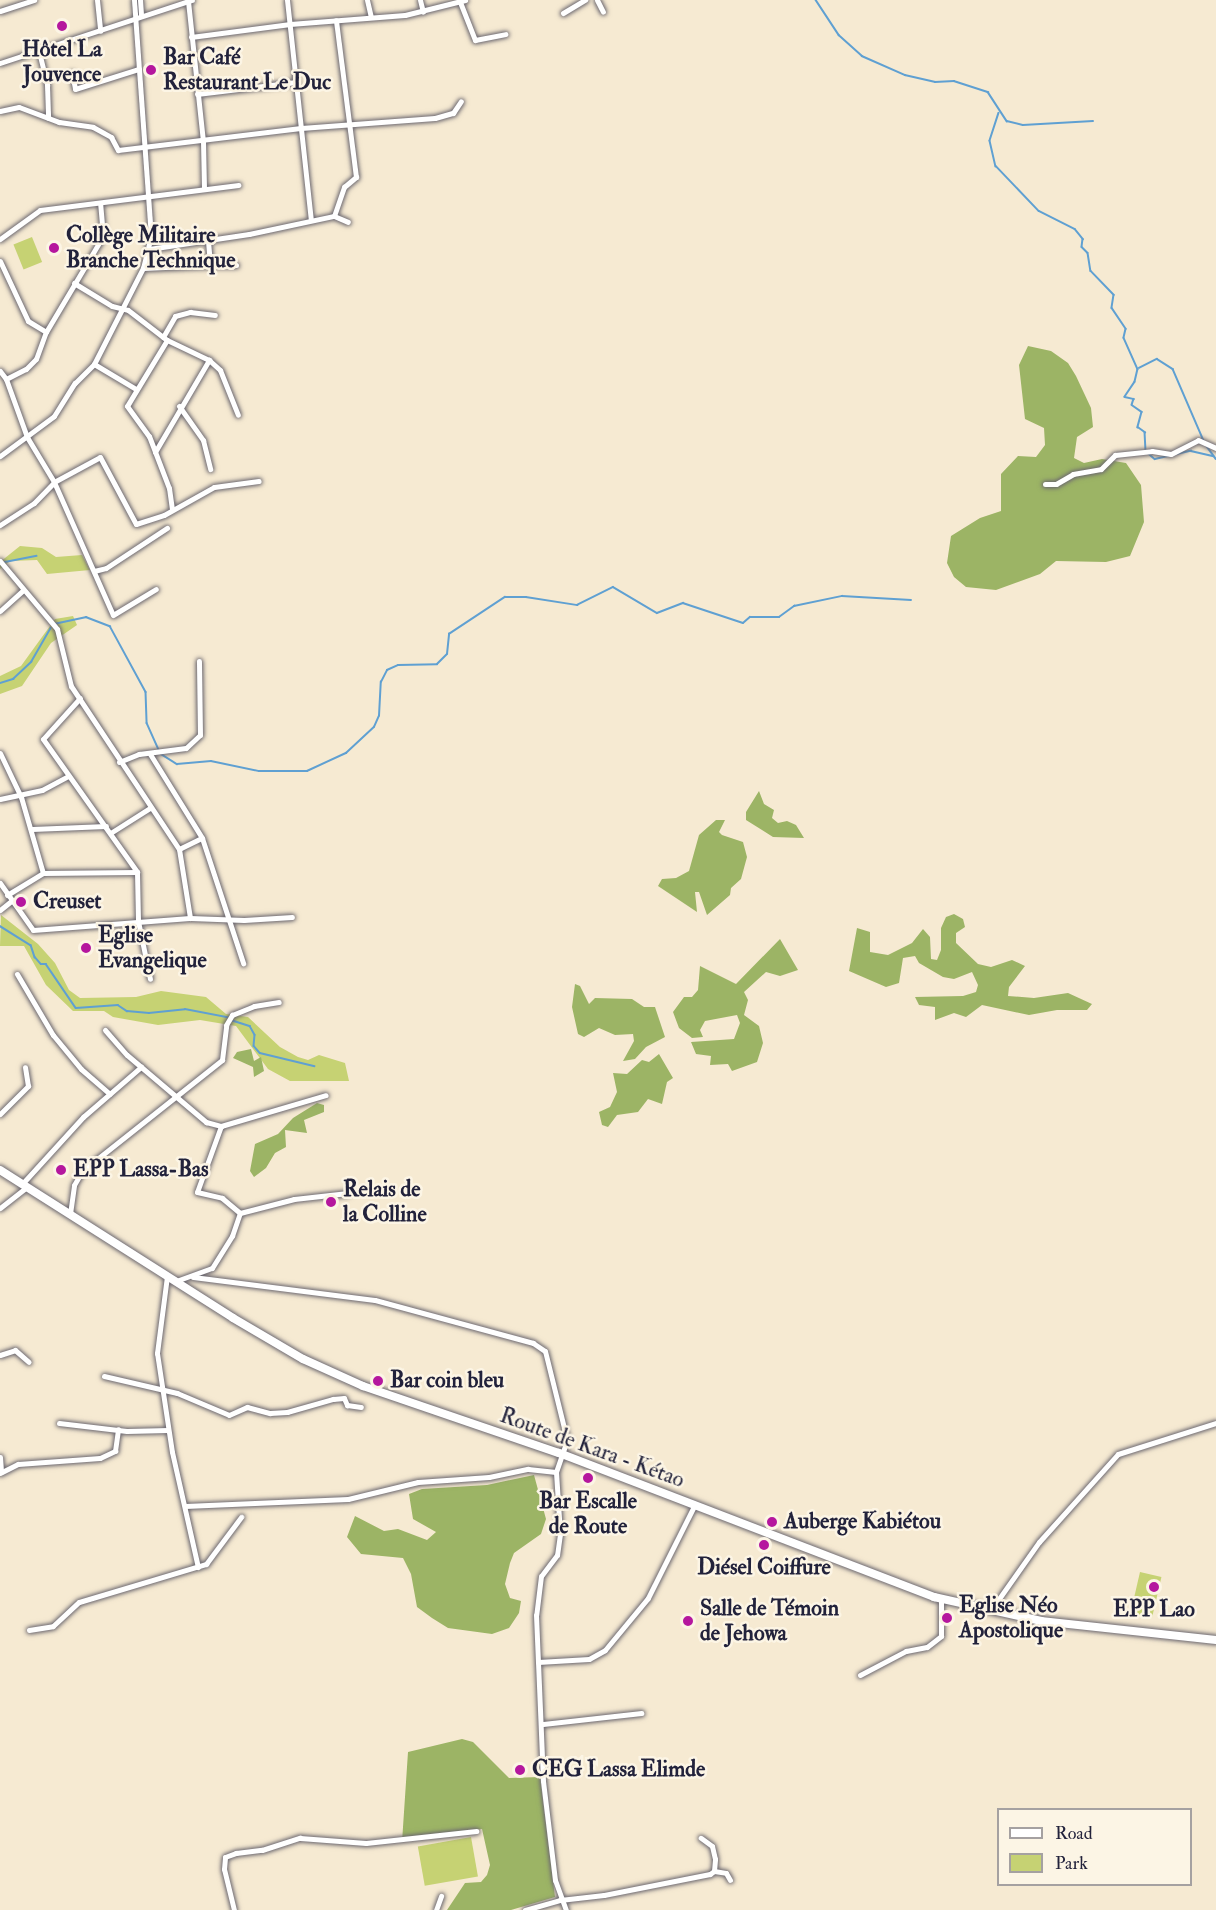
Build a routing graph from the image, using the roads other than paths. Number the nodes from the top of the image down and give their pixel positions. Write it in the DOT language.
graph roads {
  1 [pos="34,0"];
  2 [pos="97,0"];
  3 [pos="134,0"];
  4 [pos="140,0"];
  5 [pos="287,0"];
  6 [pos="367,0"];
  7 [pos="420,0"];
  8 [pos="585,0"];
  9 [pos="597,0"];
  10 [pos="190,1"];
  11 [pos="463,1"];
  12 [pos="177,2"];
  13 [pos="0,11"];
  14 [pos="423,12"];
  15 [pos="603,12"];
  16 [pos="563,13"];
  17 [pos="139,17"];
  18 [pos="371,17"];
  19 [pos="336,20"];
  20 [pos="290,24"];
  21 [pos="100,30"];
  22 [pos="505,34"];
  23 [pos="191,37"];
  24 [pos="39,52"];
  25 [pos="0,63"];
  26 [pos="139,69"];
  27 [pos="72,73"];
  28 [pos="296,81"];
  29 [pos="197,94"];
  30 [pos="461,101"];
  31 [pos="0,111"];
  32 [pos="48,118"];
  33 [pos="348,126"];
  34 [pos="301,128"];
  35 [pos="203,141"];
  36 [pos="147,148"];
  37 [pos="238,185"];
  38 [pos="204,188"];
  39 [pos="150,195"];
  40 [pos="100,203"];
  41 [pos="334,216"];
  42 [pos="311,220"];
  43 [pos="348,222"];
  44 [pos="0,239"];
  45 [pos="208,241"];
  46 [pos="148,249"];
  47 [pos="0,261"];
  48 [pos="210,265"];
  49 [pos="236,265"];
  50 [pos="143,268"];
  51 [pos="74,283"];
  52 [pos="122,308"];
  53 [pos="215,315"];
  54 [pos="46,332"];
  55 [pos="165,338"];
  56 [pos="209,360"];
  57 [pos="94,364"];
  58 [pos="0,371"];
  59 [pos="6,379"];
  60 [pos="136,388"];
  61 [pos="179,406"];
  62 [pos="238,415"];
  63 [pos="27,437"];
  64 [pos="1216,448"];
  65 [pos="154,452"];
  66 [pos="0,456"];
  67 [pos="210,469"];
  68 [pos="259,481"];
  69 [pos="54,482"];
  70 [pos="1045,484"];
  71 [pos="172,509"];
  72 [pos="0,525"];
  73 [pos="167,528"];
  74 [pos="0,561"];
  75 [pos="94,571"];
  76 [pos="156,589"];
  77 [pos="22,591"];
  78 [pos="0,610"];
  79 [pos="199,661"];
  80 [pos="80,698"];
  81 [pos="0,753"];
  82 [pos="150,754"];
  83 [pos="119,762"];
  84 [pos="68,776"];
  85 [pos="21,797"];
  86 [pos="0,799"];
  87 [pos="150,808"];
  88 [pos="106,826"];
  89 [pos="32,829"];
  90 [pos="112,832"];
  91 [pos="202,838"];
  92 [pos="179,849"];
  93 [pos="137,872"];
  94 [pos="43,873"];
  95 [pos="0,883"];
  96 [pos="7,895"];
  97 [pos="10,902"];
  98 [pos="0,910"];
  99 [pos="292,917"];
  100 [pos="190,918"];
  101 [pos="228,920"];
  102 [pos="138,921"];
  103 [pos="243,963"];
  104 [pos="17,974"];
  105 [pos="150,979"];
  106 [pos="279,1002"];
  107 [pos="105,1030"];
  108 [pos="25,1067"];
  109 [pos="141,1067"];
  110 [pos="110,1094"];
  111 [pos="326,1095"];
  112 [pos="178,1096"];
  113 [pos="0,1114"];
  114 [pos="221,1126"];
  115 [pos="0,1170"];
  116 [pos="25,1185"];
  117 [pos="348,1193"];
  118 [pos="0,1208"];
  119 [pos="240,1213"];
  120 [pos="70,1214"];
  121 [pos="167,1276"];
  122 [pos="193,1277"];
  123 [pos="176,1281"];
  124 [pos="0,1355"];
  125 [pos="29,1362"];
  126 [pos="104,1376"];
  127 [pos="162,1391"];
  128 [pos="361,1407"];
  129 [pos="59,1423"];
  130 [pos="1216,1423"];
  131 [pos="118,1429"];
  132 [pos="168,1430"];
  133 [pos="559,1453"];
  134 [pos="0,1458"];
  135 [pos="1,1472"];
  136 [pos="556,1472"];
  137 [pos="695,1504"];
  138 [pos="185,1506"];
  139 [pos="241,1517"];
  140 [pos="198,1567"];
  141 [pos="941,1599"];
  142 [pos="989,1612"];
  143 [pos="29,1630"];
  144 [pos="1216,1640"];
  145 [pos="538,1662"];
  146 [pos="860,1675"];
  147 [pos="642,1713"];
  148 [pos="543,1724"];
  149 [pos="476,1831"];
  150 [pos="701,1838"];
  151 [pos="714,1871"];
  152 [pos="730,1881"];
  153 [pos="441,1896"];
  154 [pos="560,1900"];
  155 [pos="234,1910"];
  156 [pos="436,1910"];
  157 [pos="525,1910"];
  158 [pos="566,1910"];
  1 -- 13 [label="street"];
  2 -- 21 [label="street"];
  3 -- 17 [label="street"];
  4 -- 17 [label="street"];
  5 -- 20 [label="street"];
  6 -- 18 [label="street"];
  7 -- 14 [label="street"];
  8 -- 16 [label="street"];
  9 -- 15 [label="street"];
  10 -- 12 [label="street"];
  10 -- 23 [label="street"];
  11 -- 14 [label="street"];
  11 -- 22 [label="street"];
  12 -- 17 [label="street"];
  14 -- 18 [label="street"];
  17 -- 21 [label="street"];
  17 -- 26 [label="street"];
  18 -- 19 [label="street"];
  19 -- 20 [label="street"];
  19 -- 33 [label="street"];
  20 -- 23 [label="street"];
  20 -- 28 [label="street"];
  21 -- 24 [label="street"];
  23 -- 29 [label="street"];
  24 -- 25 [label="street"];
  24 -- 32 [label="street"];
  26 -- 27 [label="street"];
  26 -- 36 [label="street"];
  28 -- 29 [label="street"];
  28 -- 34 [label="street"];
  29 -- 35 [label="street"];
  30 -- 33 [label="street"];
  31 -- 32 [label="street"];
  32 -- 36 [label="street"];
  33 -- 34 [label="street"];
  33 -- 41 [label="street"];
  34 -- 35 [label="street"];
  34 -- 42 [label="street"];
  35 -- 36 [label="street"];
  35 -- 38 [label="street"];
  36 -- 39 [label="street"];
  37 -- 38 [label="street"];
  38 -- 39 [label="street"];
  39 -- 40 [label="street"];
  39 -- 46 [label="street"];
  40 -- 44 [label="street"];
  40 -- 51 [label="street"];
  41 -- 42 [label="street"];
  41 -- 43 [label="street"];
  42 -- 45 [label="street"];
  45 -- 46 [label="street"];
  45 -- 48 [label="street"];
  46 -- 50 [label="street"];
  47 -- 54 [label="street"];
  48 -- 49 [label="street"];
  48 -- 50 [label="street"];
  50 -- 52 [label="street"];
  51 -- 52 [label="street"];
  51 -- 54 [label="street"];
  52 -- 55 [label="street"];
  52 -- 57 [label="street"];
  53 -- 55 [label="street"];
  54 -- 59 [label="street"];
  55 -- 56 [label="street"];
  55 -- 60 [label="street"];
  56 -- 61 [label="street"];
  56 -- 62 [label="street"];
  57 -- 60 [label="street"];
  57 -- 63 [label="street"];
  58 -- 59 [label="street"];
  59 -- 63 [label="street"];
  60 -- 65 [label="street"];
  61 -- 65 [label="street"];
  61 -- 67 [label="street"];
  63 -- 66 [label="street"];
  63 -- 69 [label="street"];
  64 -- 70 [label="street"];
  65 -- 71 [label="street"];
  68 -- 71 [label="street"];
  69 -- 71 [label="street"];
  69 -- 72 [label="street"];
  69 -- 75 [label="street"];
  73 -- 75 [label="street"];
  74 -- 77 [label="street"];
  75 -- 76 [label="street"];
  77 -- 78 [label="street"];
  77 -- 80 [label="street"];
  79 -- 82 [label="street"];
  80 -- 83 [label="street"];
  80 -- 84 [label="street"];
  81 -- 85 [label="street"];
  82 -- 83 [label="street"];
  82 -- 91 [label="street"];
  83 -- 87 [label="street"];
  84 -- 85 [label="street"];
  84 -- 88 [label="street"];
  85 -- 86 [label="street"];
  85 -- 89 [label="street"];
  87 -- 90 [label="street"];
  87 -- 92 [label="street"];
  88 -- 89 [label="street"];
  88 -- 90 [label="street"];
  89 -- 94 [label="street"];
  90 -- 93 [label="street"];
  91 -- 92 [label="street"];
  91 -- 101 [label="street"];
  92 -- 100 [label="street"];
  93 -- 94 [label="street"];
  93 -- 102 [label="street"];
  94 -- 96 [label="street"];
  95 -- 96 [label="street"];
  96 -- 97 [label="street"];
  97 -- 98 [label="street"];
  97 -- 102 [label="street"];
  99 -- 101 [label="street"];
  100 -- 101 [label="street"];
  100 -- 102 [label="street"];
  101 -- 103 [label="street"];
  102 -- 105 [label="street"];
  104 -- 110 [label="street"];
  106 -- 112 [label="street"];
  107 -- 109 [label="street"];
  108 -- 113 [label="street"];
  109 -- 110 [label="street"];
  109 -- 112 [label="street"];
  110 -- 116 [label="street"];
  111 -- 114 [label="street"];
  112 -- 114 [label="street"];
  112 -- 120 [label="street"];
  114 -- 119 [label="street"];
  115 -- 116 [label="main road, Route de Kara - Kétao"];
  116 -- 118 [label="street"];
  116 -- 120 [label="main road, Route de Kara - Kétao"];
  117 -- 119 [label="street"];
  119 -- 122 [label="street"];
  120 -- 121 [label="main road, Route de Kara - Kétao"];
  121 -- 123 [label="main road, Route de Kara - Kétao"];
  121 -- 127 [label="street"];
  122 -- 123 [label="street"];
  122 -- 133 [label="street"];
  123 -- 133 [label="main road, Route de Kara - Kétao"];
  124 -- 125 [label="street"];
  126 -- 127 [label="street"];
  127 -- 128 [label="street"];
  127 -- 132 [label="street"];
  129 -- 131 [label="street"];
  130 -- 142 [label="street"];
  131 -- 132 [label="street"];
  131 -- 135 [label="street"];
  132 -- 138 [label="street"];
  133 -- 136 [label="street"];
  133 -- 137 [label="main road, Route de Kara - Kétao"];
  134 -- 135 [label="street"];
  136 -- 138 [label="street"];
  136 -- 145 [label="street"];
  137 -- 141 [label="main road, Route de Kara - Kétao"];
  137 -- 145 [label="street"];
  138 -- 140 [label="street"];
  139 -- 140 [label="street"];
  140 -- 143 [label="street"];
  141 -- 142 [label="main road, Route de Kara - Kétao"];
  141 -- 146 [label="street"];
  142 -- 144 [label="main road, Route de Kara - Kétao"];
  145 -- 148 [label="street"];
  147 -- 148 [label="street"];
  148 -- 154 [label="street"];
  149 -- 155 [label="street"];
  150 -- 151 [label="street"];
  151 -- 152 [label="street"];
  151 -- 154 [label="street"];
  153 -- 156 [label="street"];
  154 -- 157 [label="street"];
  154 -- 158 [label="street"];
}
